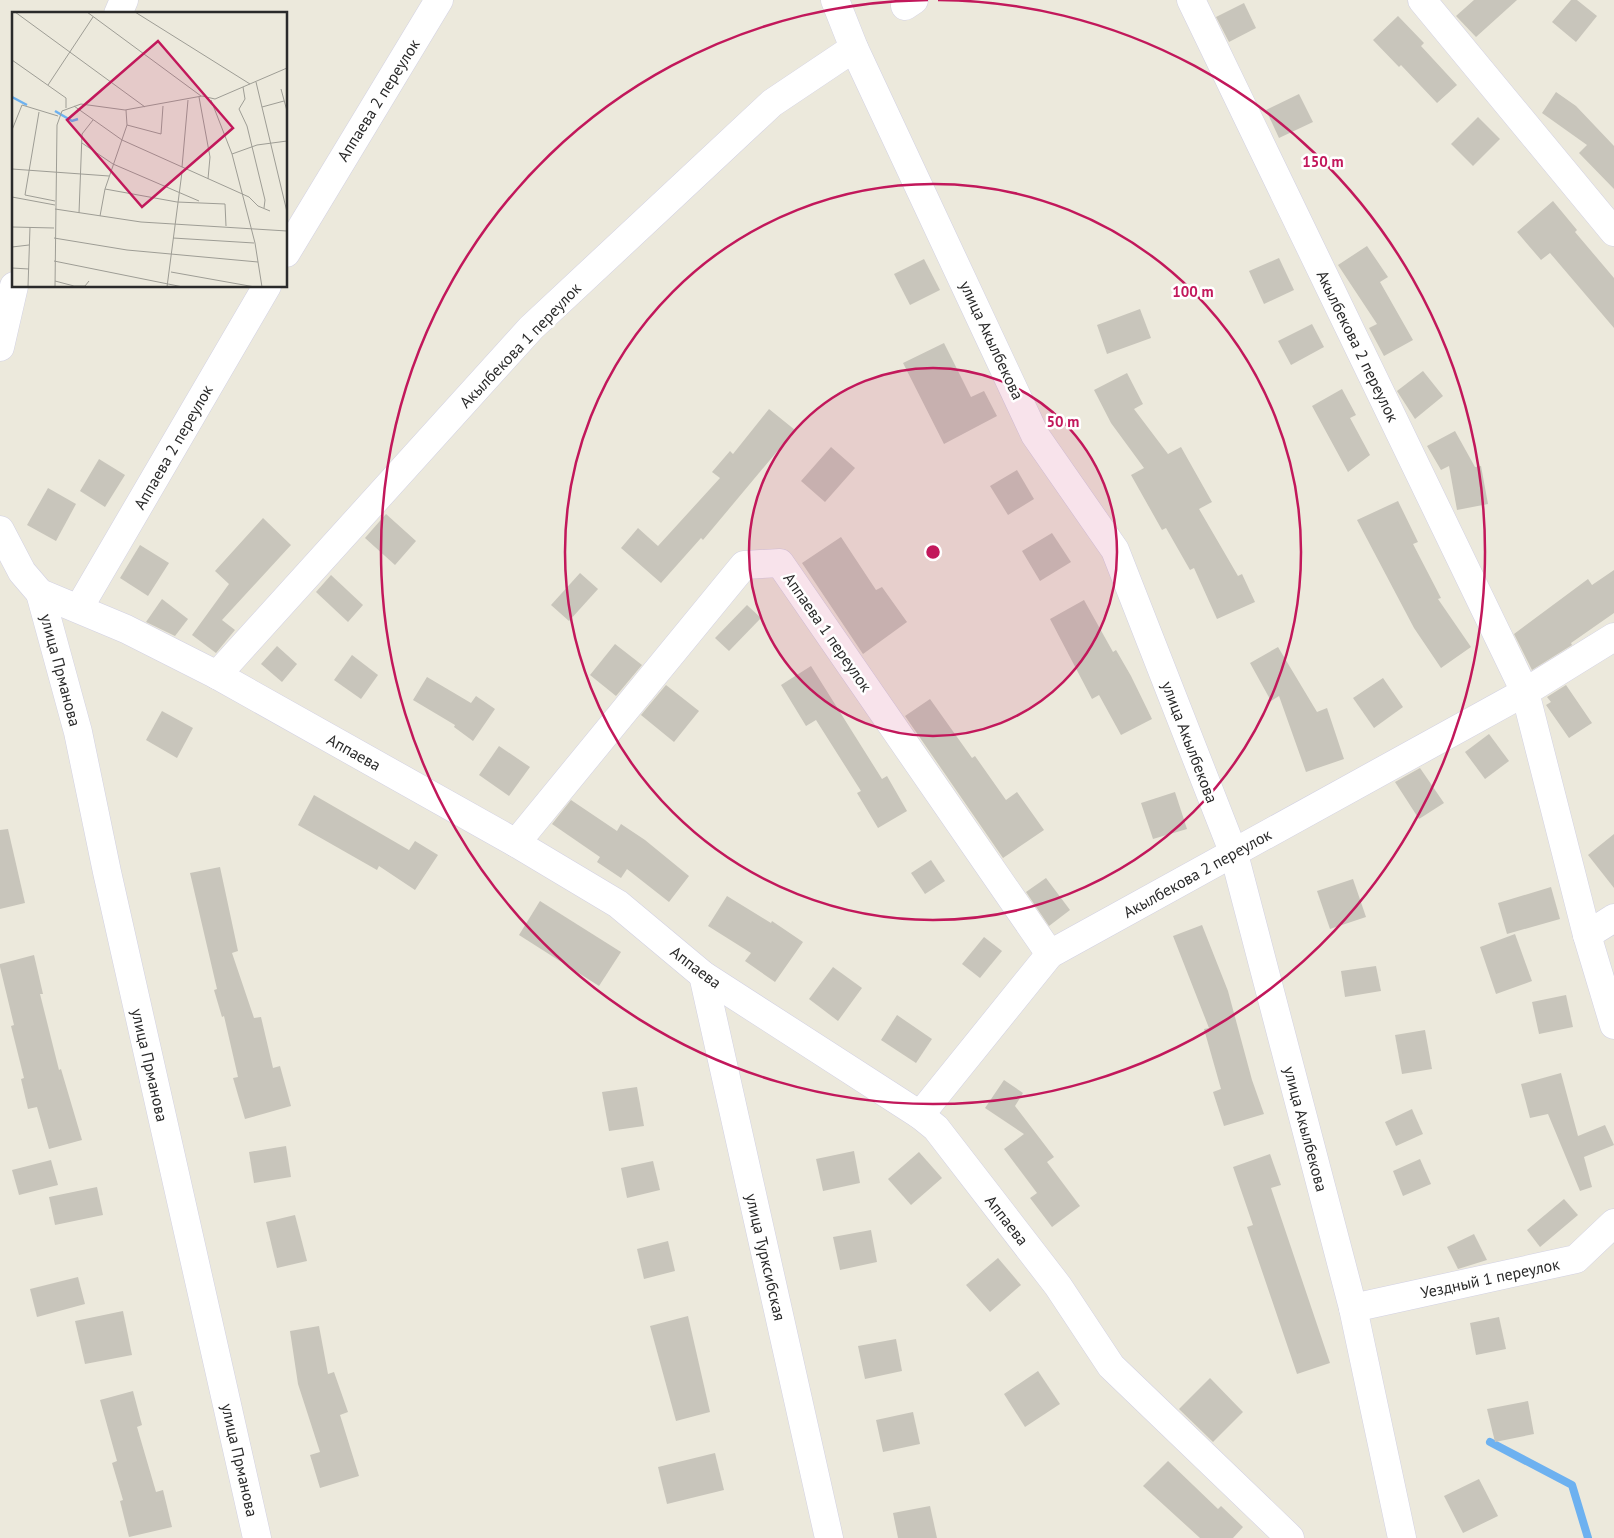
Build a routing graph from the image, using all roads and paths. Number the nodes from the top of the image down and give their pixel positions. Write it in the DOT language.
graph roads {
  1 [pos="124,0"];
  2 [pos="439,0"];
  3 [pos="835,0"];
  4 [pos="1191,0"];
  5 [pos="1422,0"];
  6 [pos="119,12"];
  7 [pos="854,48"];
  8 [pos="1614,232"];
  9 [pos="288,250"];
  10 [pos="14,288"];
  11 [pos="266,288"];
  12 [pos="0,347"];
  13 [pos="0,530"];
  14 [pos="40,593"];
  15 [pos="79,608"];
  16 [pos="1614,637"];
  17 [pos="218,675"];
  18 [pos="1525,692"];
  19 [pos="516,843"];
  20 [pos="1234,854"];
  21 [pos="1614,918"];
  22 [pos="1588,935"];
  23 [pos="1050,954"];
  24 [pos="703,975"];
  25 [pos="1614,1025"];
  26 [pos="920,1115"];
  27 [pos="1614,1224"];
  28 [pos="1354,1308"];
  29 [pos="257,1538"];
  30 [pos="830,1538"];
  31 [pos="1290,1538"];
  32 [pos="1402,1538"];
  1 -- 6 [label="street"];
  2 -- 9 [label="street, Аппаева 2 переулок"];
  3 -- 7 [label="street, улица Акылбекова"];
  4 -- 18 [label="street, Акылбекова 2 переулок"];
  5 -- 8 [label="street"];
  7 -- 17 [label="street, Акылбекова 1 переулок"];
  7 -- 20 [label="street, улица Акылбекова"];
  10 -- 12 [label="street"];
  11 -- 15 [label="street, Аппаева 2 переулок"];
  13 -- 14 [label="street, Аппаева"];
  14 -- 15 [label="street, Аппаева"];
  14 -- 29 [label="street, улица Прманова"];
  15 -- 17 [label="street, Аппаева"];
  16 -- 18 [label="street, Акылбекова 2 переулок"];
  17 -- 19 [label="street, Аппаева"];
  18 -- 20 [label="street, Акылбекова 2 переулок"];
  18 -- 22 [label="street, Акылбекова 2 переулок"];
  19 -- 23 [label="street, Аппаева 1 переулок"];
  19 -- 24 [label="street, Аппаева"];
  20 -- 23 [label="street, Акылбекова 2 переулок"];
  20 -- 28 [label="street, улица Акылбекова"];
  21 -- 22 [label="street"];
  22 -- 25 [label="street, Акылбекова 2 переулок"];
  23 -- 26 [label="street, Акылбекова 2 переулок"];
  24 -- 26 [label="street, Аппаева"];
  24 -- 30 [label="street, улица Турксибская"];
  26 -- 31 [label="street, Аппаева"];
  27 -- 28 [label="street, Уездный 1 переулок"];
  28 -- 32 [label="street, улица Акылбекова"];
}
